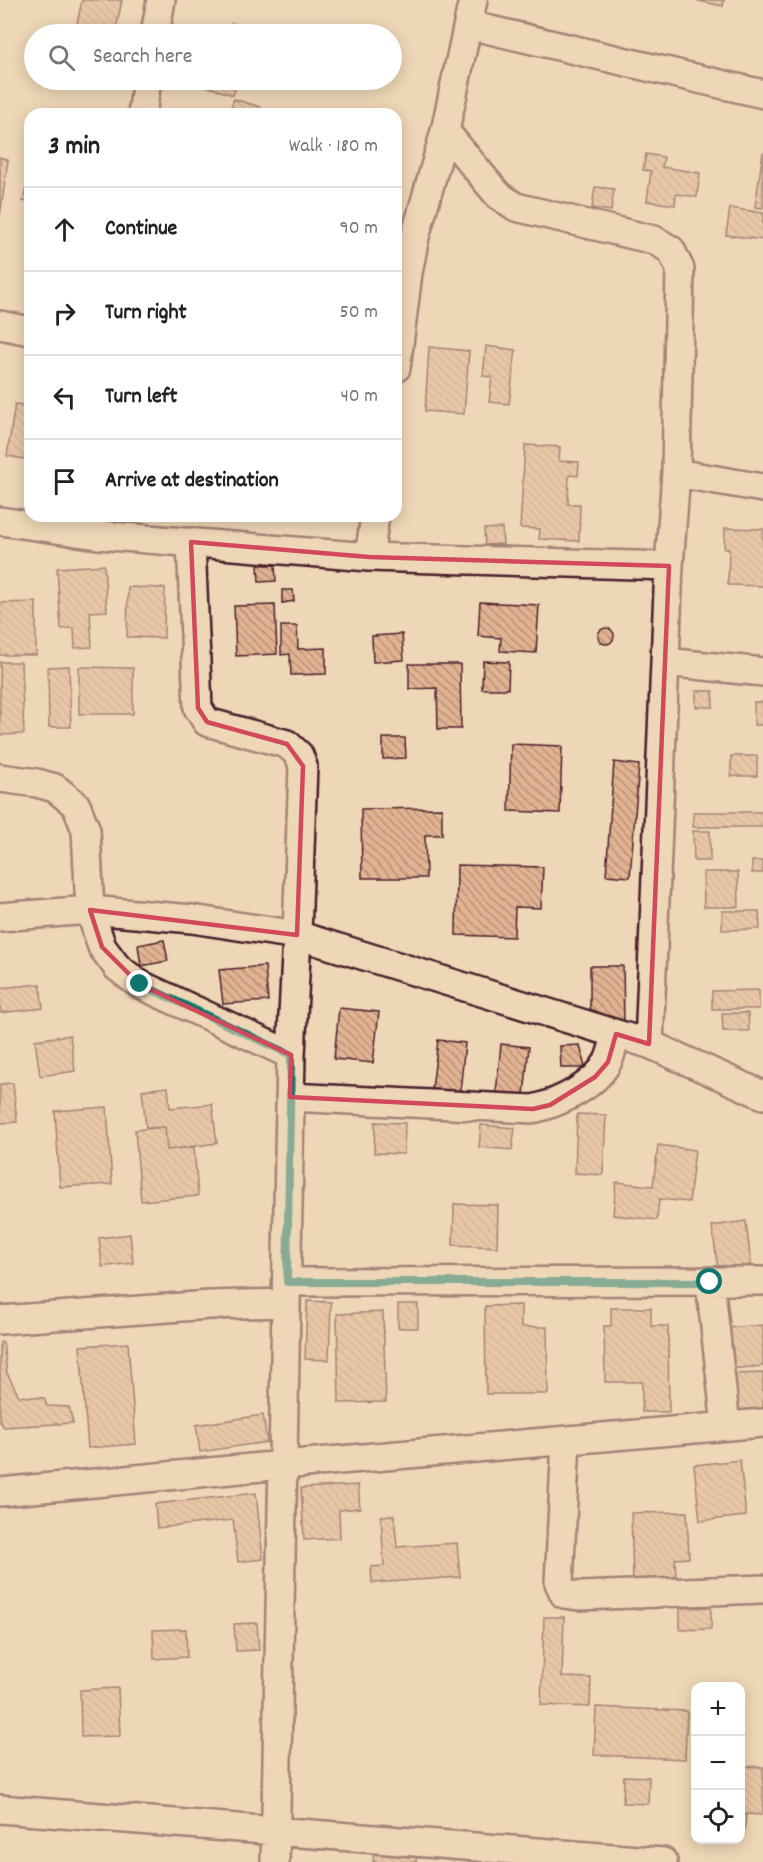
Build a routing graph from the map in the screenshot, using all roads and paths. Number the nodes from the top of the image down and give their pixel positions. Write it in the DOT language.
graph roads {
  1 [pos="161,0"];
  2 [pos="471,12"];
  3 [pos="157,24"];
  4 [pos="146,90"];
  5 [pos="763,94"];
  6 [pos="143,108"];
  7 [pos="445,131"];
  8 [pos="402,321"];
  9 [pos="0,325"];
  10 [pos="24,330"];
  11 [pos="676,473"];
  12 [pos="763,488"];
  13 [pos="0,521"];
  14 [pos="24,522"];
  15 [pos="24,522"];
  16 [pos="374,522"];
  17 [pos="98,525"];
  18 [pos="191,542"];
  19 [pos="369,557"];
  20 [pos="669,566"];
  21 [pos="665,662"];
  22 [pos="763,672"];
  23 [pos="0,778"];
  24 [pos="90,910"];
  25 [pos="0,917"];
  26 [pos="297,935"];
  27 [pos="616,1034"];
  28 [pos="649,1044"];
  29 [pos="291,1055"];
  30 [pos="763,1095"];
  31 [pos="290,1096"];
  32 [pos="763,1281"];
  33 [pos="710,1282"];
  34 [pos="286,1292"];
  35 [pos="0,1320"];
  36 [pos="763,1423"];
  37 [pos="726,1426"];
  38 [pos="566,1440"];
  39 [pos="283,1465"];
  40 [pos="0,1492"];
  41 [pos="763,1589"];
  42 [pos="0,1809"];
  43 [pos="277,1831"];
  44 [pos="275,1862"];
  45 [pos="663,1862"];
  1 -- 3 [label="street"];
  2 -- 5 [label="street"];
  2 -- 7 [label="street"];
  4 -- 6 [label="street"];
  7 -- 8 [label="street"];
  7 -- 11 [label="street"];
  9 -- 10 [label="street"];
  11 -- 12 [label="street"];
  11 -- 20 [label="street"];
  13 -- 14 [label="street"];
  15 -- 17 [label="street"];
  16 -- 19 [label="street"];
  17 -- 18 [label="street"];
  18 -- 19 [label="street"];
  18 -- 26 [label="street"];
  19 -- 20 [label="street"];
  20 -- 21 [label="street"];
  21 -- 22 [label="street"];
  21 -- 28 [label="street"];
  23 -- 24 [label="street"];
  24 -- 25 [label="street"];
  24 -- 26 [label="street"];
  24 -- 29 [label="street"];
  26 -- 27 [label="street"];
  26 -- 29 [label="street"];
  27 -- 28 [label="street"];
  27 -- 31 [label="street"];
  28 -- 30 [label="street"];
  29 -- 31 [label="street"];
  31 -- 34 [label="street"];
  32 -- 33 [label="street"];
  33 -- 34 [label="street"];
  33 -- 37 [label="street"];
  34 -- 35 [label="street"];
  34 -- 39 [label="street"];
  36 -- 37 [label="street"];
  37 -- 38 [label="street"];
  38 -- 39 [label="street"];
  38 -- 41 [label="street"];
  39 -- 40 [label="street"];
  39 -- 43 [label="street"];
  42 -- 43 [label="street"];
  43 -- 44 [label="street"];
  43 -- 45 [label="street"];
}
